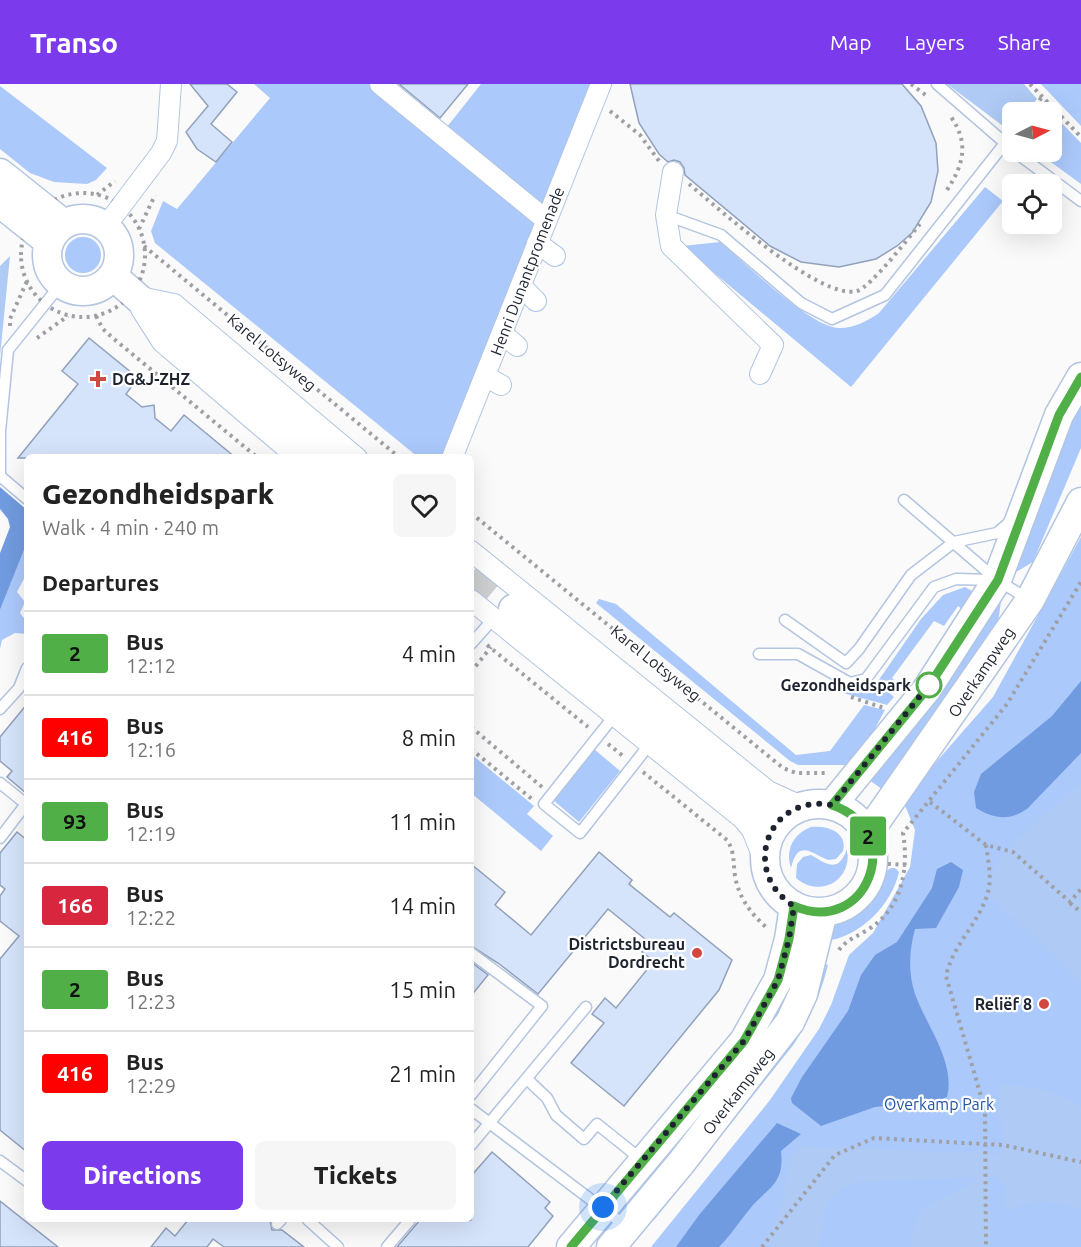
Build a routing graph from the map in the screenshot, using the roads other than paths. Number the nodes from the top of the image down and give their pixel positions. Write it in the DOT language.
graph roads {
  1 [pos="171,84"];
  2 [pos="380,84"];
  3 [pos="937,84"];
  4 [pos="598,91"];
  5 [pos="1002,140"];
  6 [pos="1002,158"];
  7 [pos="1029,162"];
  8 [pos="0,172"];
  9 [pos="673,172"];
  10 [pos="1081,201"];
  11 [pos="0,203"];
  12 [pos="666,215"];
  13 [pos="114,216"];
  14 [pos="546,220"];
  15 [pos="46,225"];
  16 [pos="537,243"];
  17 [pos="555,256"];
  18 [pos="521,286"];
  19 [pos="127,288"];
  20 [pos="53,294"];
  21 [pos="536,301"];
  22 [pos="760,374"];
  23 [pos="1081,377"];
  24 [pos="293,454"];
  25 [pos="322,454"];
  26 [pos="352,454"];
  27 [pos="455,454"];
  28 [pos="24,496"];
  29 [pos="904,500"];
  30 [pos="1081,502"];
  31 [pos="1025,510"];
  32 [pos="954,542"];
  33 [pos="474,551"];
  34 [pos="998,580"];
  35 [pos="474,600"];
  36 [pos="1030,600"];
  37 [pos="508,605"];
  38 [pos="785,620"];
  39 [pos="474,641"];
  40 [pos="759,654"];
  41 [pos="24,676"];
  42 [pos="0,709"];
  43 [pos="614,716"];
  44 [pos="649,745"];
  45 [pos="0,783"];
  46 [pos="24,802"];
  47 [pos="832,805"];
  48 [pos="801,806"];
  49 [pos="24,808"];
  50 [pos="777,823"];
  51 [pos="868,833"];
  52 [pos="0,838"];
  53 [pos="764,860"];
  54 [pos="794,906"];
  55 [pos="823,912"];
  56 [pos="815,944"];
  57 [pos="474,955"];
  58 [pos="586,1007"];
  59 [pos="527,1079"];
  60 [pos="474,1091"];
  61 [pos="474,1111"];
  62 [pos="490,1123"];
  63 [pos="474,1142"];
  64 [pos="643,1160"];
  65 [pos="0,1161"];
  66 [pos="24,1179"];
  67 [pos="603,1207"];
  68 [pos="312,1222"];
  69 [pos="408,1222"];
  70 [pos="619,1237"];
  71 [pos="334,1244"];
  72 [pos="387,1247"];
  73 [pos="571,1247"];
  1 -- 13 [label="street"];
  2 -- 14 [label="street"];
  3 -- 5 [label="lane"];
  4 -- 14 [label="street, Henri Dunantpromenade"];
  6 -- 12 [label="lane"];
  7 -- 10 [label="lane"];
  8 -- 15 [label="street"];
  9 -- 12 [label="street"];
  11 -- 15 [label="street"];
  12 -- 22 [label="street"];
  13 -- 15 [label="street"];
  13 -- 19 [label="street"];
  14 -- 16 [label="street, Henri Dunantpromenade"];
  15 -- 20 [label="street"];
  16 -- 17 [label="street"];
  16 -- 18 [label="street, Henri Dunantpromenade"];
  18 -- 21 [label="street"];
  18 -- 27 [label="street, Henri Dunantpromenade"];
  19 -- 20 [label="street"];
  19 -- 24 [label="street"];
  19 -- 25 [label="street"];
  19 -- 26 [label="street, Karel Lotsyweg"];
  20 -- 28 [label="lane"];
  23 -- 31 [label="street"];
  29 -- 32 [label="lane"];
  30 -- 36 [label="street, Overkampweg"];
  31 -- 32 [label="lane"];
  31 -- 34 [label="street"];
  32 -- 34 [label="lane"];
  32 -- 38 [label="lane"];
  33 -- 37 [label="street, Karel Lotsyweg"];
  34 -- 36 [label="lane"];
  34 -- 40 [label="lane"];
  34 -- 47 [label="street"];
  35 -- 37 [label="street, Karel Lotsyweg"];
  36 -- 51 [label="street, Overkampweg"];
  37 -- 39 [label="lane"];
  37 -- 43 [label="street, Karel Lotsyweg"];
  37 -- 48 [label="street, Karel Lotsyweg"];
  37 -- 50 [label="street, Karel Lotsyweg"];
  41 -- 42 [label="lane"];
  43 -- 44 [label="street, Karel Lotsyweg"];
  43 -- 44 [label="lane"];
  44 -- 53 [label="street, Karel Lotsyweg"];
  45 -- 46 [label="lane"];
  47 -- 48 [label="street"];
  47 -- 51 [label="street"];
  48 -- 50 [label="street"];
  49 -- 52 [label="lane"];
  50 -- 53 [label="street"];
  51 -- 55 [label="street"];
  53 -- 54 [label="street"];
  54 -- 55 [label="street"];
  54 -- 56 [label="street, Overkampweg"];
  55 -- 56 [label="street, Overkampweg"];
  56 -- 64 [label="street, Overkampweg"];
  56 -- 70 [label="street, Overkampweg"];
  57 -- 60 [label="lane"];
  58 -- 59 [label="lane"];
  59 -- 62 [label="lane"];
  59 -- 64 [label="lane"];
  61 -- 62 [label="lane"];
  62 -- 63 [label="lane"];
  62 -- 67 [label="lane"];
  64 -- 67 [label="street, Overkampweg"];
  65 -- 66 [label="lane"];
  67 -- 70 [label="lane"];
  67 -- 73 [label="street, Overkampweg"];
  68 -- 71 [label="lane"];
  69 -- 72 [label="lane"];
}
